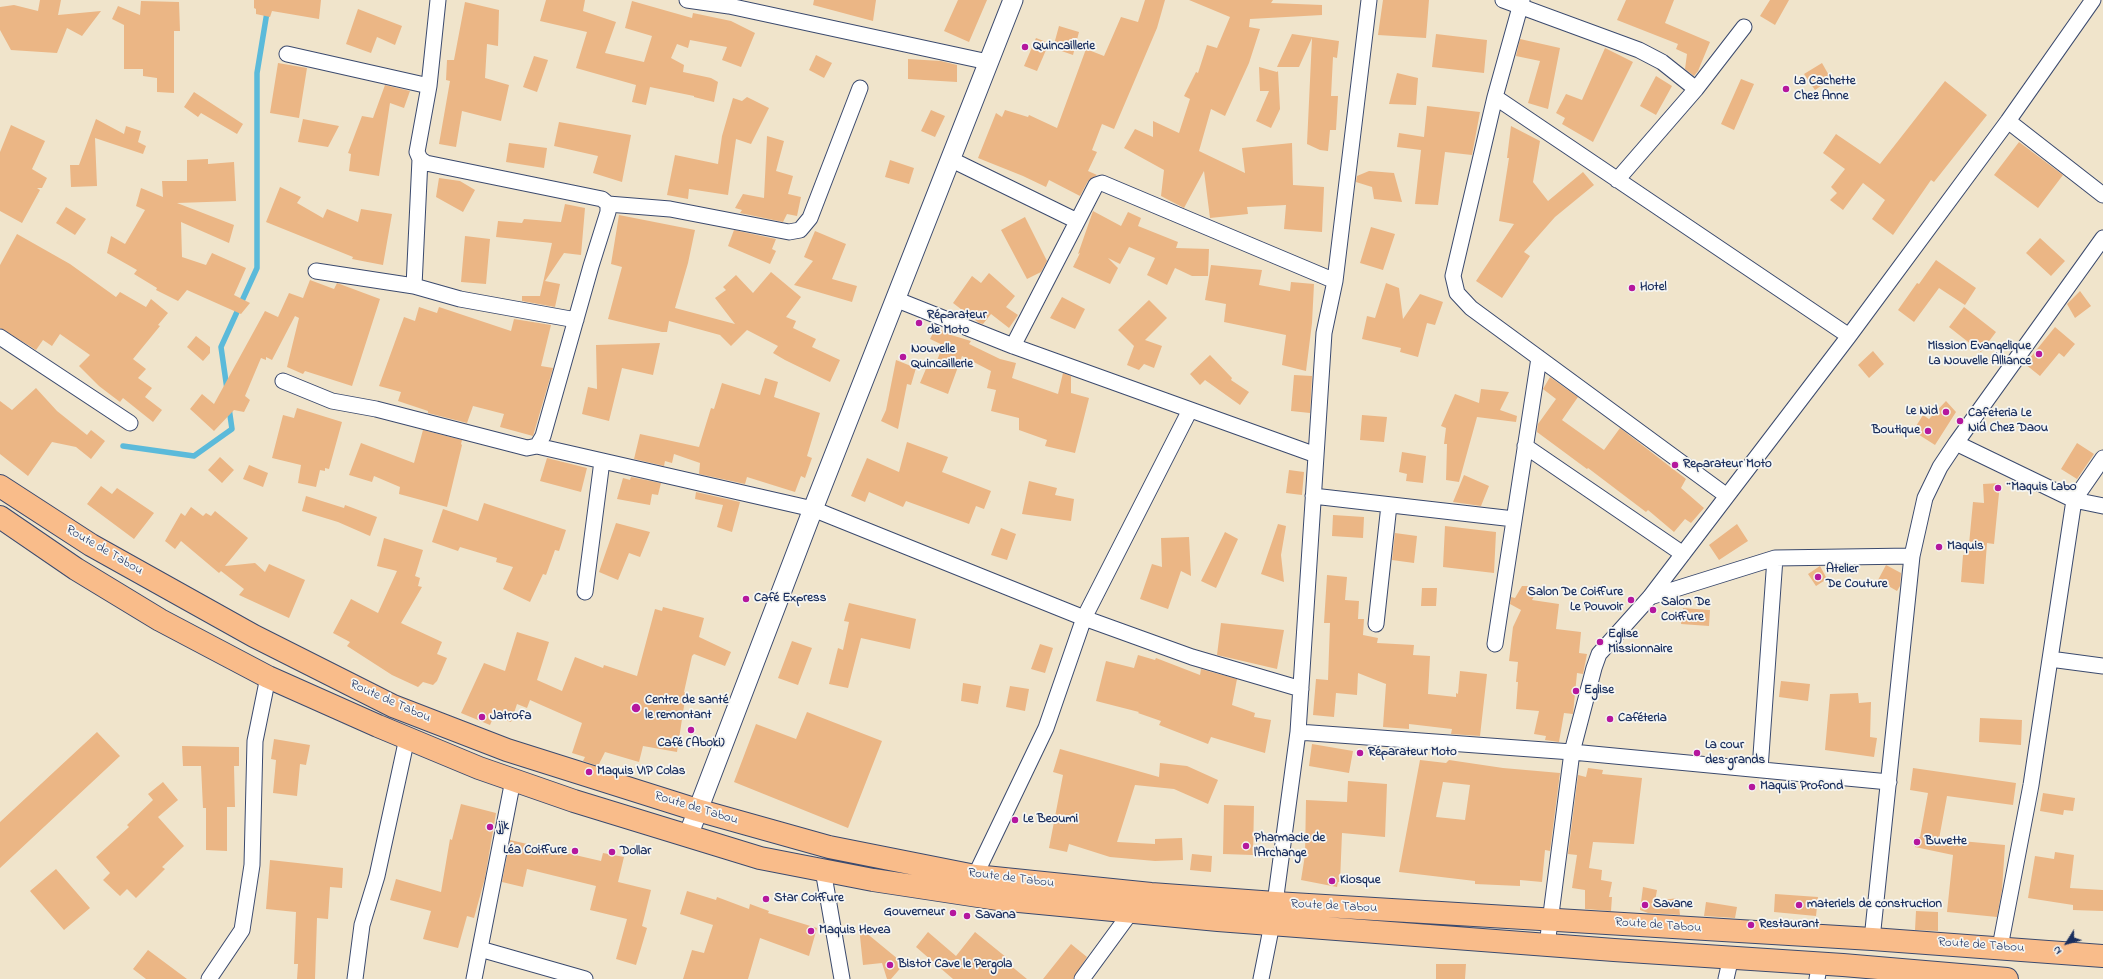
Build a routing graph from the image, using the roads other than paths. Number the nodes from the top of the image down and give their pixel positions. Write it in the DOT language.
graph roads {
  1 [pos="438,0"];
  2 [pos="687,0"];
  3 [pos="1013,0"];
  4 [pos="1369,0"];
  5 [pos="1503,0"];
  6 [pos="2093,0"];
  7 [pos="1521,3"];
  8 [pos="1744,27"];
  9 [pos="287,54"];
  10 [pos="988,62"];
  11 [pos="429,86"];
  12 [pos="860,88"];
  13 [pos="1696,89"];
  14 [pos="1495,97"];
  15 [pos="2008,121"];
  16 [pos="420,159"];
  17 [pos="950,159"];
  18 [pos="1617,180"];
  19 [pos="2103,195"];
  20 [pos="608,204"];
  21 [pos="1077,222"];
  22 [pos="2103,238"];
  23 [pos="316,271"];
  24 [pos="1335,281"];
  25 [pos="414,286"];
  26 [pos="895,299"];
  27 [pos="576,320"];
  28 [pos="1849,336"];
  29 [pos="0,337"];
  30 [pos="1013,346"];
  31 [pos="1539,358"];
  32 [pos="283,381"];
  33 [pos="1190,410"];
  34 [pos="130,423"];
  35 [pos="1956,443"];
  36 [pos="537,446"];
  37 [pos="1526,446"];
  38 [pos="1316,455"];
  39 [pos="2103,458"];
  40 [pos="602,461"];
  41 [pos="0,486"];
  42 [pos="1313,496"];
  43 [pos="1727,496"];
  44 [pos="2074,500"];
  45 [pos="1389,505"];
  46 [pos="2103,506"];
  47 [pos="812,509"];
  48 [pos="0,517"];
  49 [pos="1514,519"];
  50 [pos="1683,554"];
  51 [pos="1912,556"];
  52 [pos="1775,558"];
  53 [pos="585,592"];
  54 [pos="1650,598"];
  55 [pos="1084,618"];
  56 [pos="1376,624"];
  57 [pos="1495,644"];
  58 [pos="2050,659"];
  59 [pos="2103,666"];
  60 [pos="268,677"];
  61 [pos="1301,689"];
  62 [pos="1298,732"];
  63 [pos="407,738"];
  64 [pos="1572,752"];
  65 [pos="1760,769"];
  66 [pos="513,780"];
  67 [pos="1889,782"];
  68 [pos="697,810"];
  69 [pos="688,836"];
  70 [pos="823,870"];
  71 [pos="975,876"];
  72 [pos="1131,912"];
  73 [pos="1273,914"];
  74 [pos="1549,919"];
  75 [pos="1872,939"];
  76 [pos="1548,945"];
  77 [pos="2000,947"];
  78 [pos="480,949"];
  79 [pos="2103,956"];
  80 [pos="1731,957"];
  81 [pos="1819,971"];
  82 [pos="209,979"];
  83 [pos="354,979"];
  84 [pos="474,979"];
  85 [pos="585,979"];
  86 [pos="842,979"];
  87 [pos="1082,979"];
  88 [pos="1261,979"];
  89 [pos="1726,979"];
  90 [pos="1996,979"];
  91 [pos="2007,979"];
  1 -- 11 [label="street"];
  2 -- 10 [label="street"];
  3 -- 10 [label="street"];
  4 -- 24 [label="street"];
  5 -- 7 [label="street"];
  6 -- 15 [label="street"];
  7 -- 13 [label="street"];
  7 -- 14 [label="street"];
  8 -- 13 [label="street"];
  9 -- 11 [label="street"];
  10 -- 17 [label="street"];
  11 -- 16 [label="street"];
  12 -- 20 [label="street"];
  13 -- 18 [label="street"];
  14 -- 18 [label="street"];
  14 -- 31 [label="street"];
  15 -- 19 [label="street"];
  15 -- 28 [label="street"];
  16 -- 20 [label="street"];
  16 -- 25 [label="street"];
  17 -- 21 [label="street"];
  17 -- 26 [label="street"];
  18 -- 28 [label="street"];
  20 -- 27 [label="street"];
  21 -- 24 [label="street"];
  21 -- 30 [label="street"];
  22 -- 35 [label="street"];
  23 -- 25 [label="street"];
  24 -- 38 [label="street"];
  25 -- 27 [label="street"];
  26 -- 30 [label="street"];
  26 -- 47 [label="street"];
  27 -- 36 [label="street"];
  28 -- 43 [label="street"];
  29 -- 34 [label="street"];
  30 -- 33 [label="street"];
  31 -- 37 [label="street"];
  31 -- 43 [label="street"];
  32 -- 36 [label="street"];
  33 -- 38 [label="street"];
  33 -- 55 [label="street"];
  35 -- 44 [label="street"];
  35 -- 51 [label="street"];
  36 -- 40 [label="street"];
  37 -- 49 [label="street"];
  37 -- 50 [label="street"];
  38 -- 42 [label="street"];
  39 -- 44 [label="street"];
  40 -- 47 [label="street"];
  40 -- 53 [label="street"];
  41 -- 68 [label="main road, Route de Tabou"];
  42 -- 45 [label="street"];
  42 -- 61 [label="street"];
  43 -- 50 [label="street"];
  44 -- 46 [label="street"];
  44 -- 58 [label="street"];
  45 -- 49 [label="street"];
  45 -- 56 [label="street"];
  47 -- 55 [label="street"];
  47 -- 68 [label="street"];
  48 -- 60 [label="main road, Route de Tabou"];
  49 -- 57 [label="street"];
  50 -- 54 [label="street"];
  51 -- 52 [label="street"];
  51 -- 67 [label="street"];
  52 -- 54 [label="street"];
  52 -- 65 [label="street"];
  54 -- 64 [label="street"];
  55 -- 61 [label="street"];
  55 -- 71 [label="street"];
  58 -- 59 [label="street"];
  58 -- 77 [label="street"];
  60 -- 63 [label="main road, Route de Tabou"];
  60 -- 82 [label="street"];
  61 -- 62 [label="street"];
  62 -- 64 [label="street"];
  62 -- 73 [label="street"];
  63 -- 66 [label="main road, Route de Tabou"];
  63 -- 83 [label="street"];
  64 -- 65 [label="street"];
  64 -- 74 [label="street"];
  65 -- 67 [label="street"];
  66 -- 69 [label="main road, Route de Tabou"];
  66 -- 78 [label="street"];
  67 -- 75 [label="street"];
  68 -- 69 [label="street"];
  68 -- 71 [label="main road, Route de Tabou"];
  69 -- 70 [label="main road, Route de Tabou"];
  70 -- 72 [label="main road, Route de Tabou"];
  70 -- 86 [label="street"];
  71 -- 73 [label="main road, Route de Tabou"];
  72 -- 73 [label="main road, Route de Tabou"];
  72 -- 87 [label="street"];
  73 -- 74 [label="main road, Route de Tabou"];
  73 -- 76 [label="main road, Route de Tabou"];
  73 -- 88 [label="street"];
  74 -- 75 [label="main road, Route de Tabou"];
  74 -- 76 [label="street"];
  75 -- 77 [label="main road, Route de Tabou"];
  76 -- 80 [label="main road, Route de Tabou"];
  77 -- 79 [label="main road, Route de Tabou"];
  78 -- 84 [label="street"];
  78 -- 85 [label="street"];
  80 -- 81 [label="main road, Route de Tabou"];
  80 -- 89 [label="street"];
  81 -- 90 [label="main road, Route de Tabou"];
  90 -- 91 [label="main road, Route de Tabou"];
}
